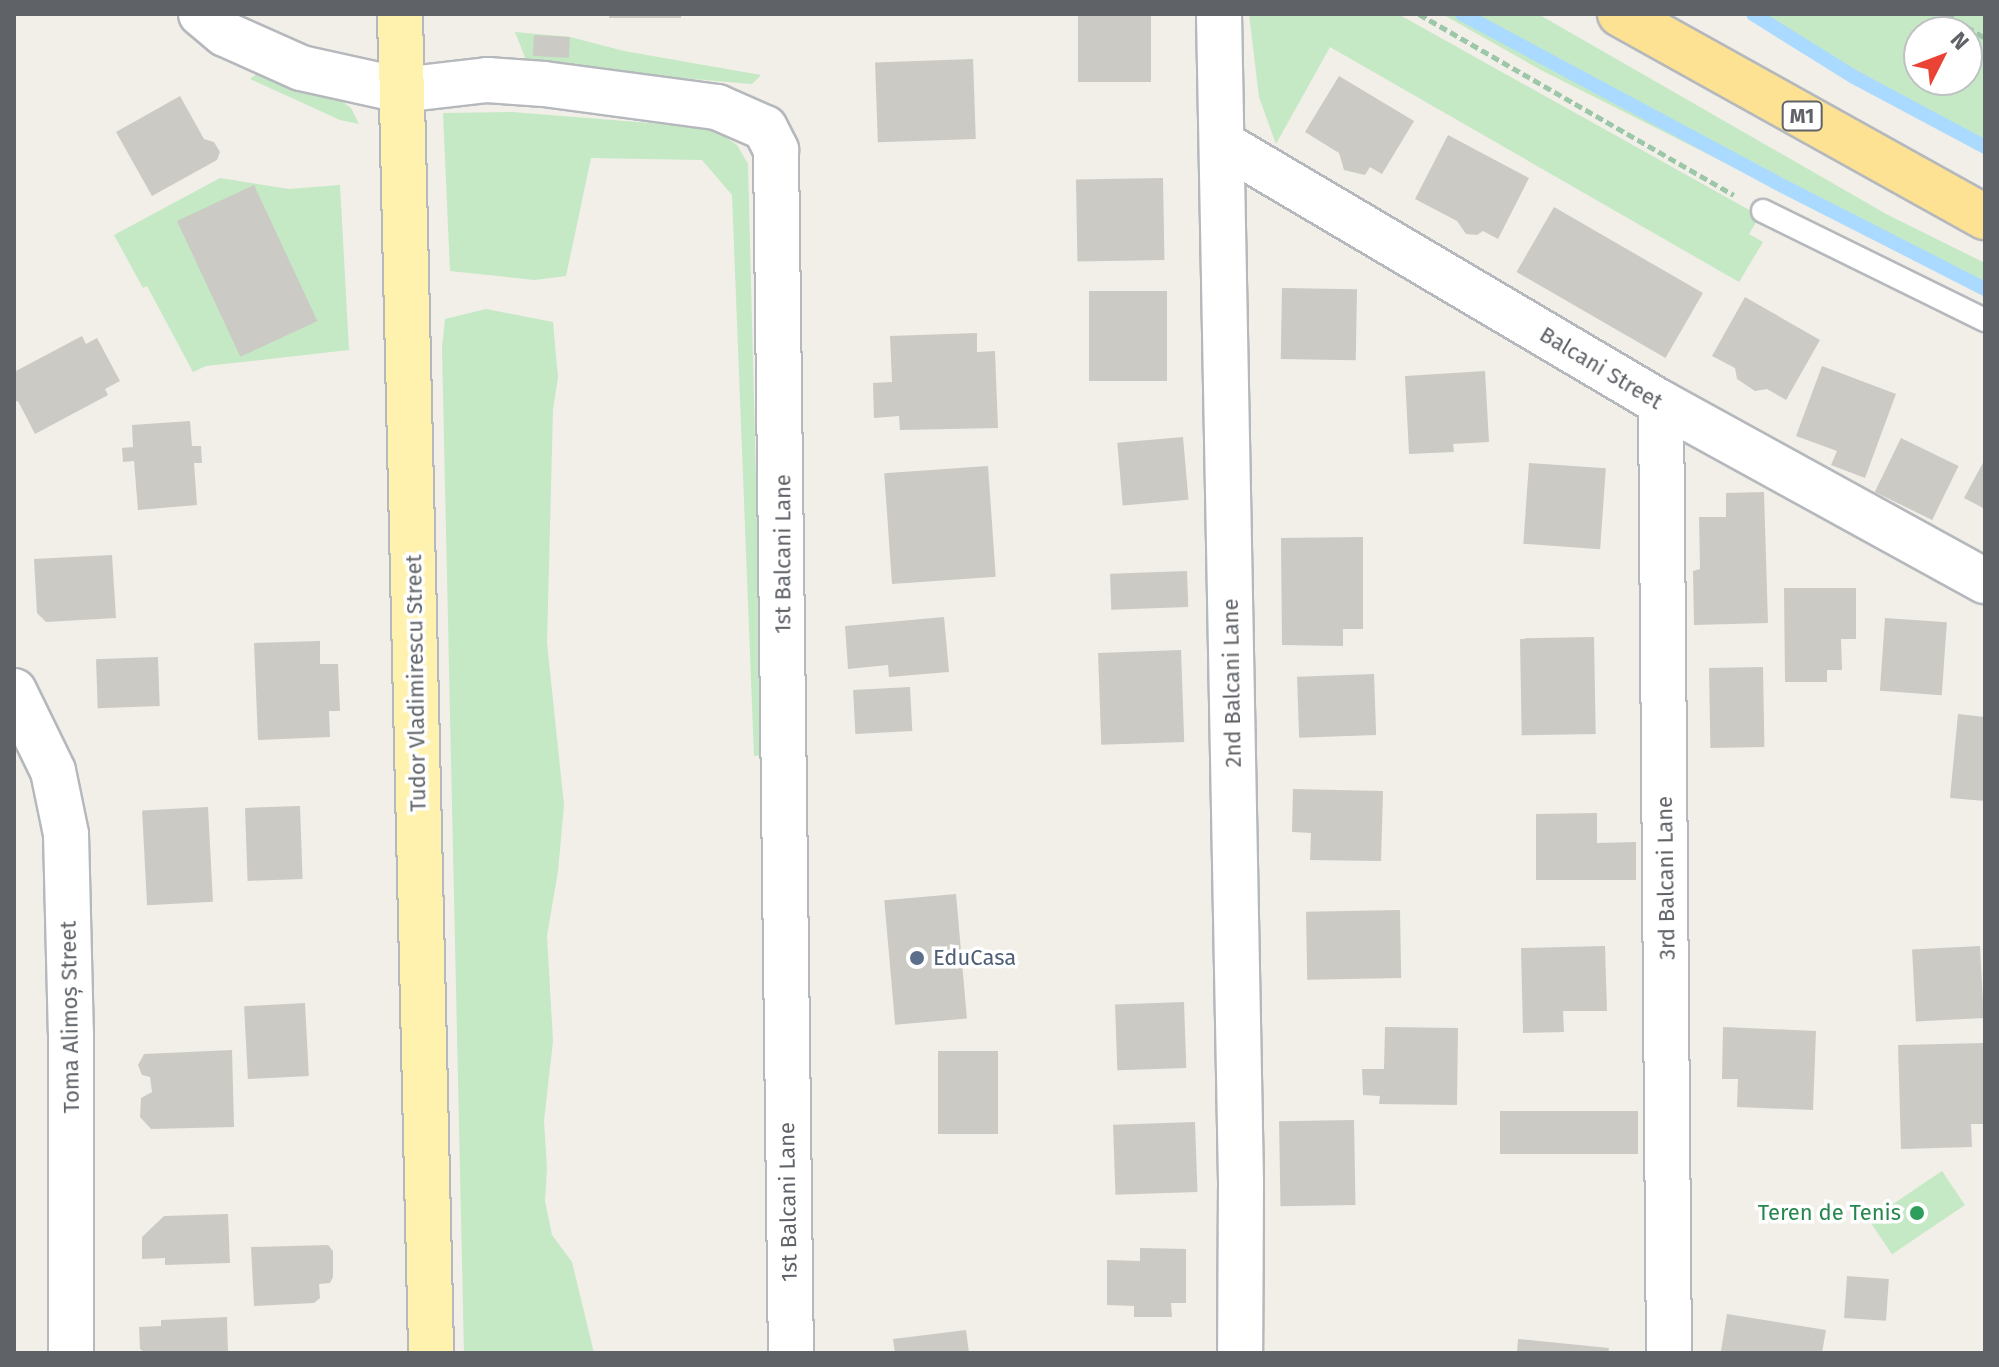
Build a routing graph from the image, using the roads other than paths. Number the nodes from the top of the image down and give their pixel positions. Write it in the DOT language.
graph roads {
  1 [pos="201,14"];
  2 [pos="400,14"];
  3 [pos="1219,14"];
  4 [pos="1620,14"];
  5 [pos="401,90"];
  6 [pos="1223,144"];
  7 [pos="1763,211"];
  8 [pos="1985,217"];
  9 [pos="1985,320"];
  10 [pos="1661,403"];
  11 [pos="1985,581"];
  12 [pos="14,691"];
  13 [pos="71,1353"];
  14 [pos="431,1353"];
  15 [pos="791,1353"];
  16 [pos="1240,1353"];
  17 [pos="1669,1353"];
  1 -- 5 [label="street, 1st Balcani Lane"];
  2 -- 5 [label="main road, Tudor Vladimirescu Street"];
  3 -- 6 [label="street, 2nd Balcani Lane"];
  4 -- 8 [label="highway, M1"];
  5 -- 14 [label="main road, Tudor Vladimirescu Street"];
  5 -- 15 [label="street, 1st Balcani Lane"];
  6 -- 10 [label="street, Balcani Street"];
  6 -- 16 [label="street, 2nd Balcani Lane"];
  7 -- 9 [label="lane"];
  10 -- 11 [label="street, Balcani Street"];
  10 -- 17 [label="street, 3rd Balcani Lane"];
  12 -- 13 [label="street, Toma Alimoș Street"];
}
